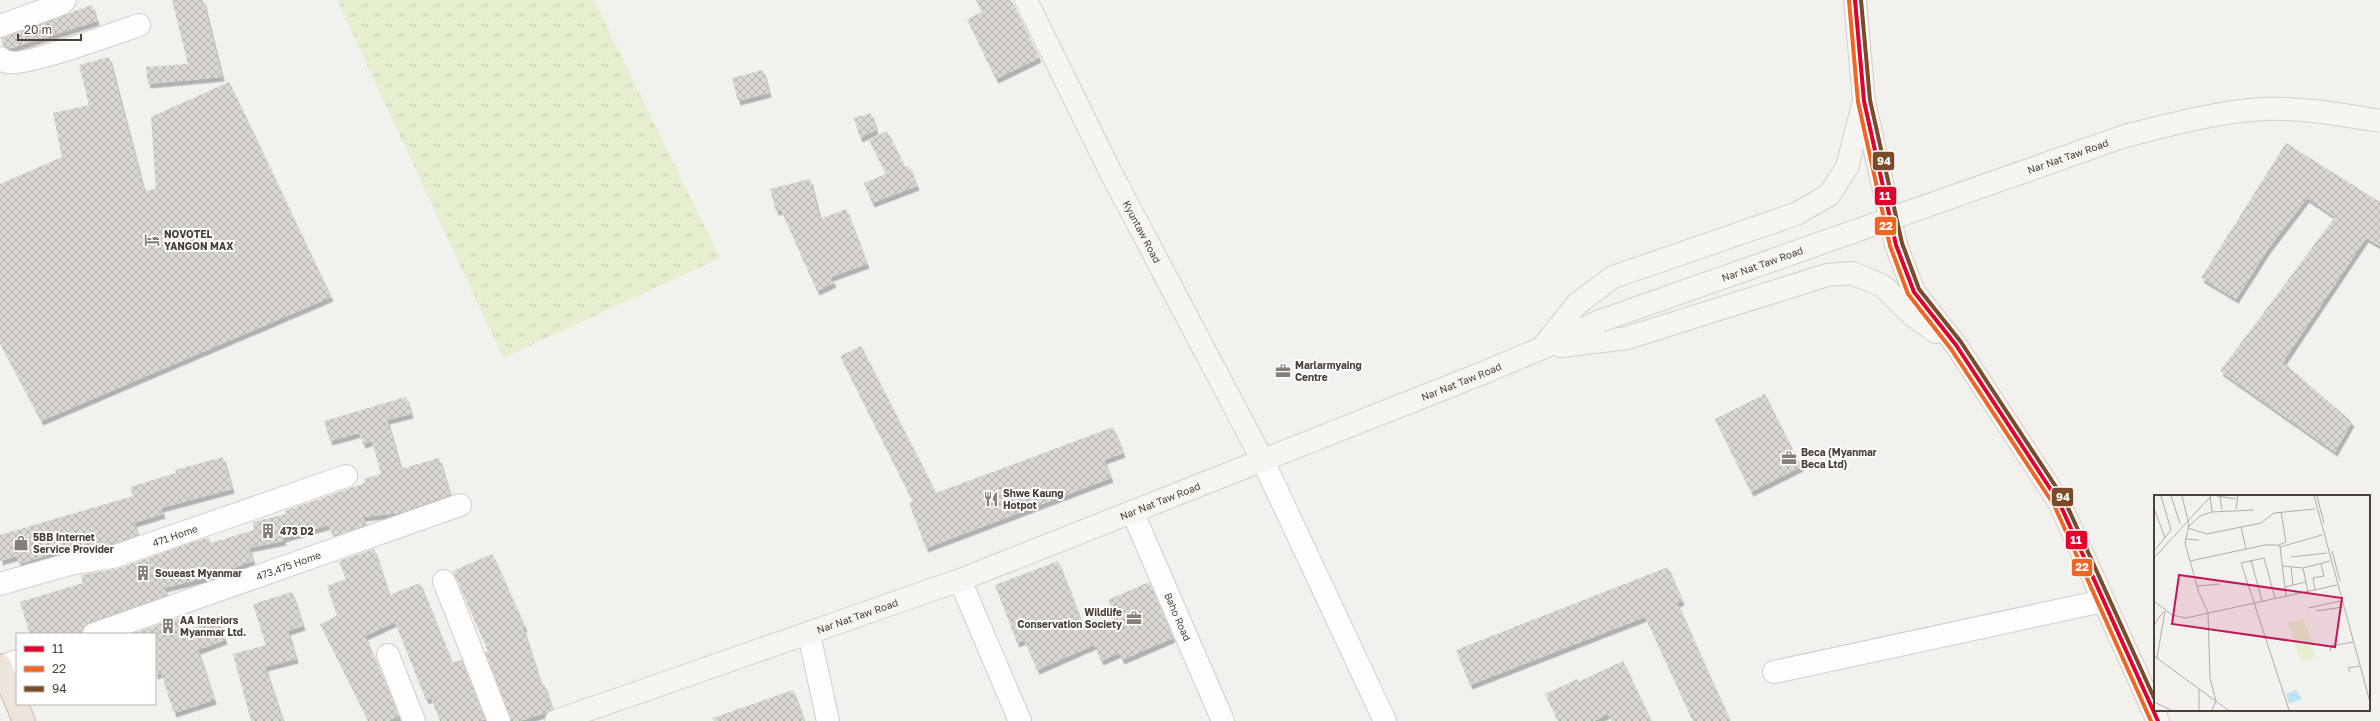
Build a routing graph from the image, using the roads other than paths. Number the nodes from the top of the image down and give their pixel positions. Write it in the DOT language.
graph roads {
  1 [pos="65,0"];
  2 [pos="1026,0"];
  3 [pos="1855,0"];
  4 [pos="139,24"];
  5 [pos="0,26"];
  6 [pos="0,58"];
  7 [pos="1864,101"];
  8 [pos="2380,121"];
  9 [pos="1956,345"];
  10 [pos="1542,348"];
  11 [pos="1263,461"];
  12 [pos="346,476"];
  13 [pos="460,505"];
  14 [pos="1133,513"];
  15 [pos="960,580"];
  16 [pos="444,582"];
  17 [pos="0,584"];
  18 [pos="2102,601"];
  19 [pos="97,633"];
  20 [pos="809,634"];
  21 [pos="388,655"];
  22 [pos="6,664"];
  23 [pos="1774,672"];
  24 [pos="16,696"];
  25 [pos="19,705"];
  26 [pos="1381,720"];
  27 [pos="24,721"];
  28 [pos="414,721"];
  29 [pos="500,721"];
  30 [pos="556,721"];
  31 [pos="828,721"];
  32 [pos="1020,721"];
  33 [pos="1223,721"];
  34 [pos="2158,721"];
  1 -- 5 [label="street"];
  2 -- 11 [label="main road, Kyuntaw Road"];
  3 -- 7 [label="main road"];
  4 -- 6 [label="street"];
  7 -- 9 [label="main road"];
  7 -- 10 [label="main road"];
  8 -- 10 [label="main road, Nar Nat Taw Road, bridge"];
  9 -- 10 [label="main road"];
  9 -- 18 [label="main road"];
  10 -- 11 [label="main road, Nar Nat Taw Road"];
  11 -- 14 [label="main road, Nar Nat Taw Road"];
  11 -- 26 [label="street"];
  12 -- 17 [label="street, 471 Home"];
  13 -- 19 [label="street, 473,475 Home"];
  14 -- 15 [label="main road, Nar Nat Taw Road"];
  14 -- 33 [label="street, Baho Road"];
  15 -- 20 [label="main road, Nar Nat Taw Road"];
  15 -- 32 [label="street"];
  16 -- 29 [label="street"];
  18 -- 23 [label="street"];
  18 -- 34 [label="main road"];
  20 -- 30 [label="main road, Nar Nat Taw Road"];
  20 -- 31 [label="street"];
  21 -- 28 [label="street"];
  22 -- 24 [label="highway"];
  25 -- 27 [label="highway"];
}
